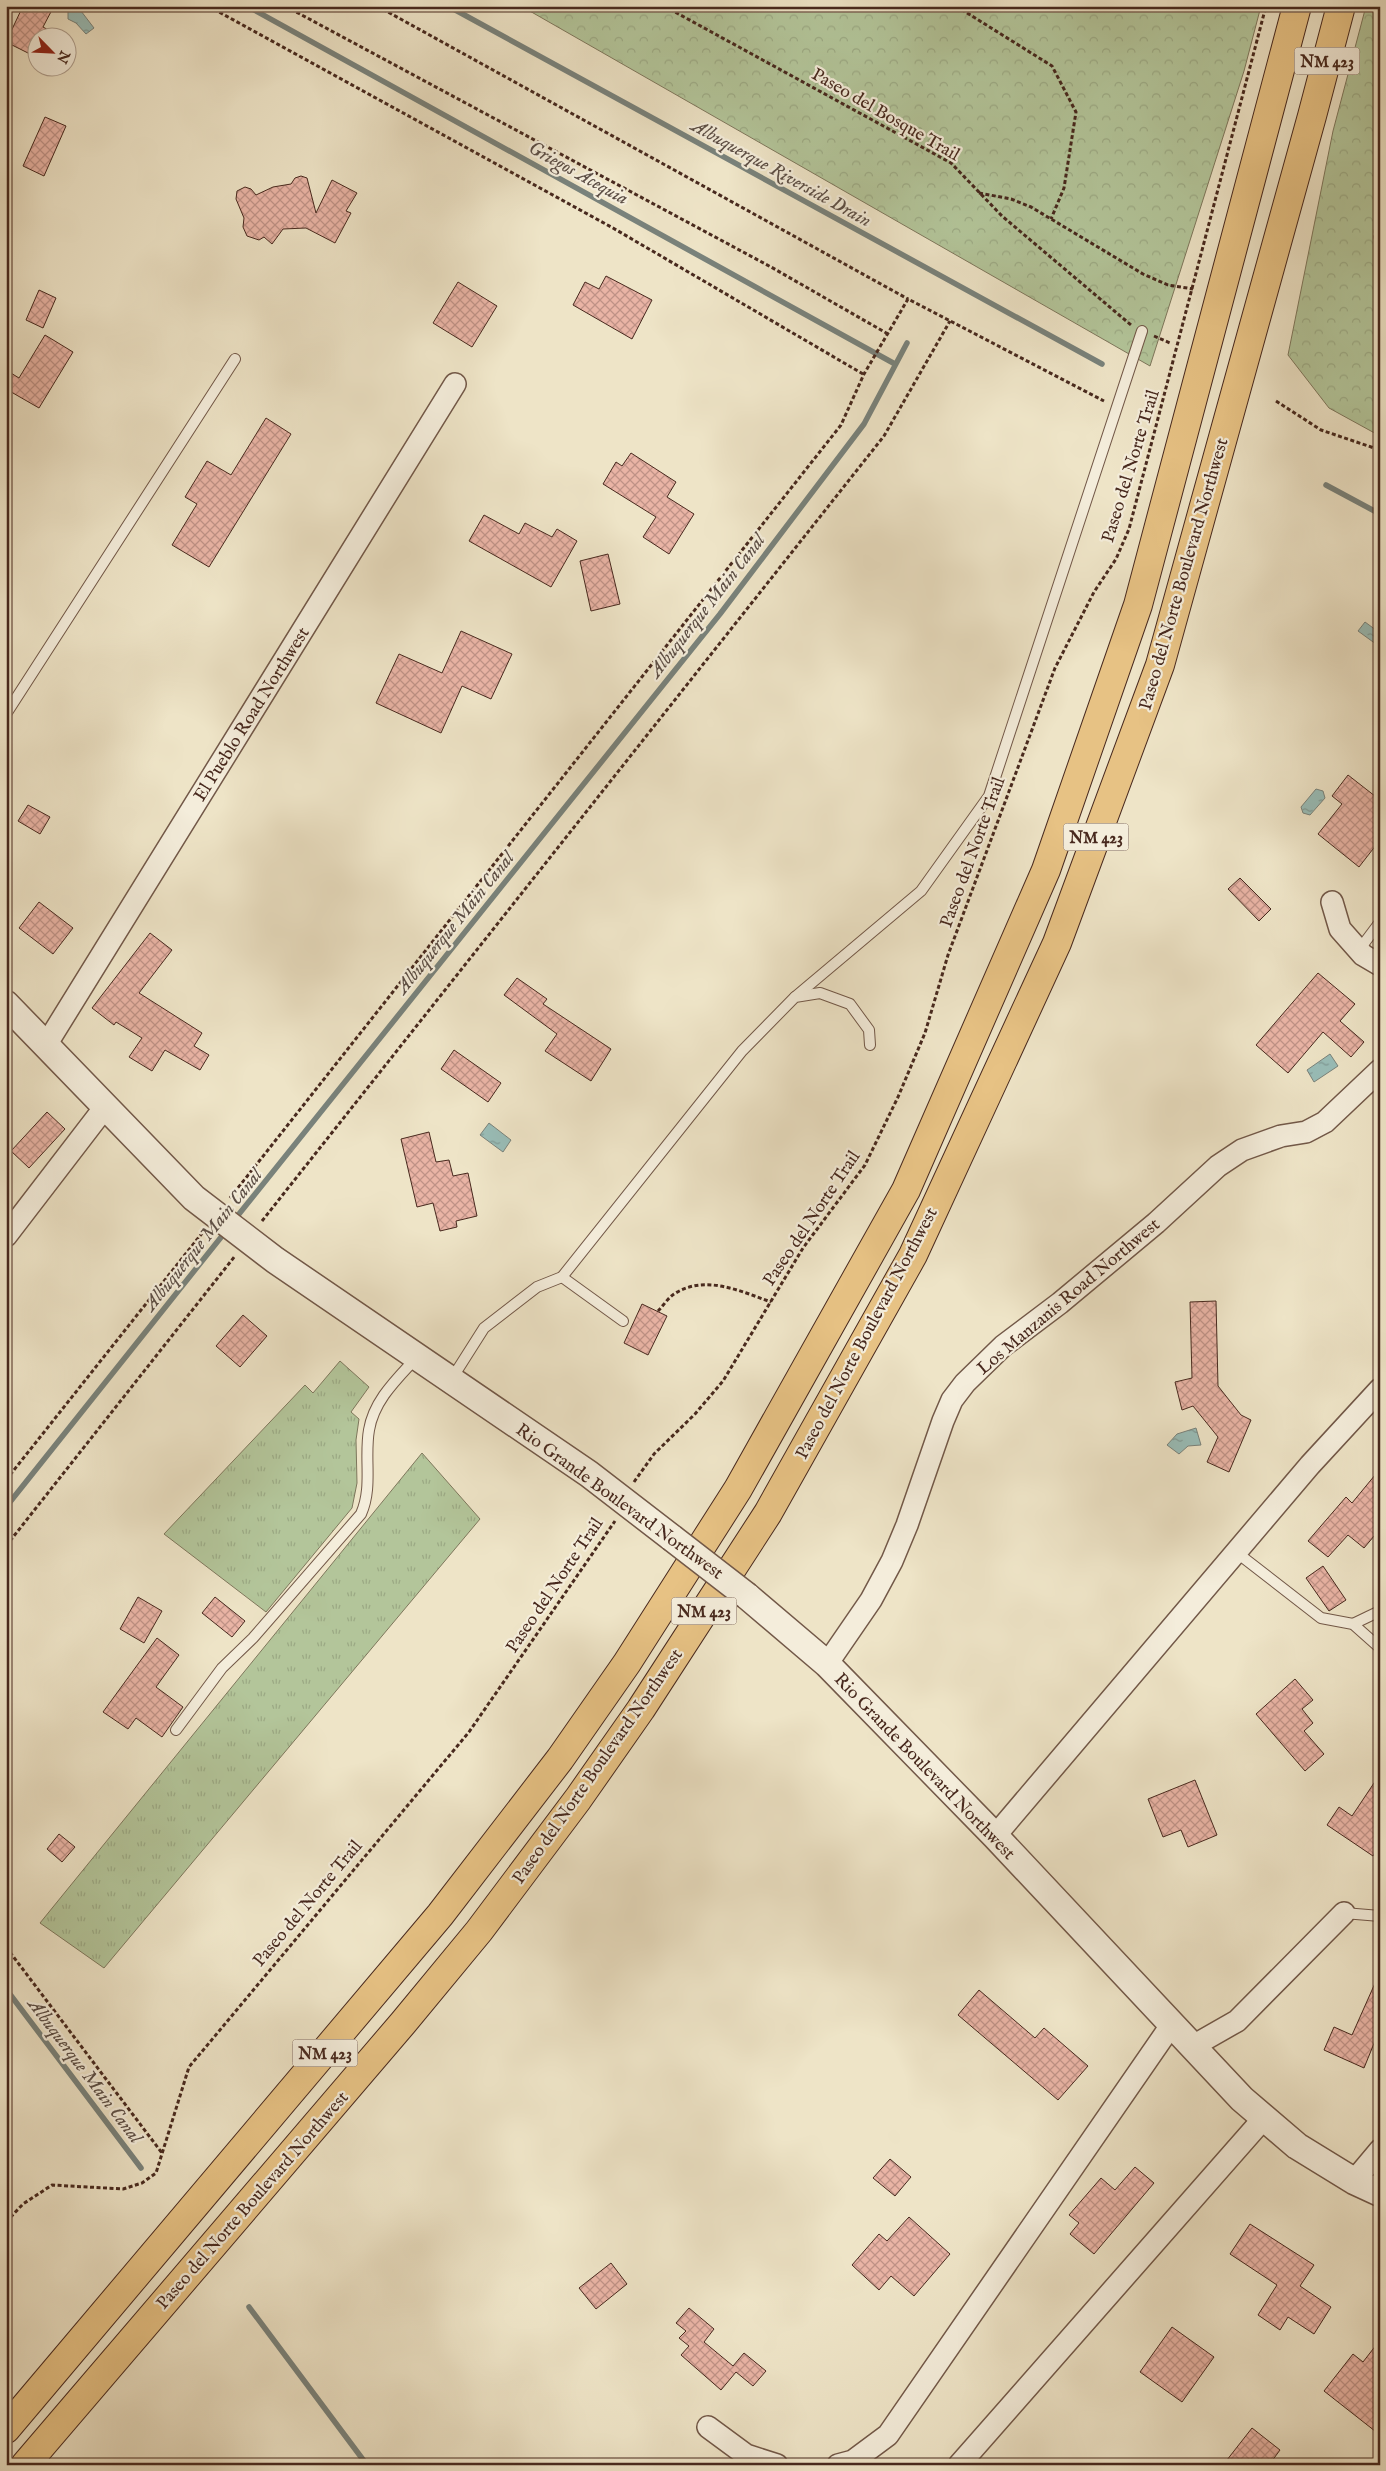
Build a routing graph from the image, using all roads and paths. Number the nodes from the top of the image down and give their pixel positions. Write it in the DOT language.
graph roads {
  1 [pos="208,6"];
  2 [pos="285,6"];
  3 [pos="377,6"];
  4 [pos="664,6"];
  5 [pos="956,6"];
  6 [pos="1266,6"];
  7 [pos="1297,6"];
  8 [pos="1341,6"];
  9 [pos="1380,138"];
  10 [pos="979,192"];
  11 [pos="1051,219"];
  12 [pos="1380,267"];
  13 [pos="1194,289"];
  14 [pos="908,299"];
  15 [pos="950,321"];
  16 [pos="1142,331"];
  17 [pos="888,334"];
  18 [pos="1170,343"];
  19 [pos="235,359"];
  20 [pos="864,374"];
  21 [pos="455,384"];
  22 [pos="1276,401"];
  23 [pos="1117,409"];
  24 [pos="1380,450"];
  25 [pos="6,714"];
  26 [pos="1332,902"];
  27 [pos="1380,922"];
  28 [pos="1359,950"];
  29 [pos="1380,965"];
  30 [pos="795,997"];
  31 [pos="6,1004"];
  32 [pos="46,1045"];
  33 [pos="870,1045"];
  34 [pos="1380,1070"];
  35 [pos="105,1107"];
  36 [pos="231,1227"];
  37 [pos="6,1236"];
  38 [pos="562,1277"];
  39 [pos="771,1302"];
  40 [pos="658,1311"];
  41 [pos="623,1321"];
  42 [pos="416,1358"];
  43 [pos="450,1381"];
  44 [pos="1380,1389"];
  45 [pos="6,1480"];
  46 [pos="626,1501"];
  47 [pos="6,1546"];
  48 [pos="1236,1552"];
  49 [pos="1380,1610"];
  50 [pos="1353,1624"];
  51 [pos="1380,1648"];
  52 [pos="826,1664"];
  53 [pos="176,1730"];
  54 [pos="995,1836"];
  55 [pos="1344,1914"];
  56 [pos="1380,1916"];
  57 [pos="6,1947"];
  58 [pos="1172,2024"];
  59 [pos="1193,2046"];
  60 [pos="1264,2118"];
  61 [pos="1380,2150"];
  62 [pos="162,2154"];
  63 [pos="1354,2181"];
  64 [pos="1380,2193"];
  65 [pos="6,2222"];
  66 [pos="708,2427"];
  67 [pos="6,2429"];
  68 [pos="25,2465"];
  69 [pos="777,2465"];
  70 [pos="838,2465"];
  71 [pos="959,2465"];
  1 -- 20 [label="path"];
  2 -- 17 [label="path"];
  3 -- 14 [label="path"];
  4 -- 10 [label="path, Paseo del Bosque Trail"];
  5 -- 11 [label="path"];
  6 -- 13 [label="path, Paseo del Norte Trail"];
  7 -- 67 [label="highway, Paseo del Norte Boulevard Northwest / NM 423"];
  8 -- 68 [label="highway, Paseo del Norte Boulevard Northwest / NM 423"];
  9 -- 12 [label="path"];
  10 -- 11 [label="path"];
  10 -- 16 [label="path, Paseo del Bosque Trail"];
  11 -- 13 [label="path"];
  13 -- 39 [label="path, Paseo del Norte Trail"];
  14 -- 15 [label="path"];
  14 -- 17 [label="path"];
  15 -- 23 [label="path"];
  15 -- 36 [label="path"];
  16 -- 18 [label="path, Paseo del Bosque Trail"];
  16 -- 23 [label="lane"];
  17 -- 20 [label="path"];
  19 -- 25 [label="lane"];
  20 -- 36 [label="path"];
  21 -- 32 [label="street, El Pueblo Road Northwest"];
  22 -- 24 [label="path"];
  23 -- 30 [label="lane"];
  26 -- 28 [label="street"];
  27 -- 28 [label="lane"];
  28 -- 29 [label="street"];
  30 -- 33 [label="lane"];
  30 -- 38 [label="lane"];
  31 -- 32 [label="street, Rio Grande Boulevard Northwest"];
  32 -- 35 [label="street, Rio Grande Boulevard Northwest"];
  34 -- 52 [label="street, Los Manzanis Road Northwest"];
  35 -- 36 [label="street, Rio Grande Boulevard Northwest"];
  35 -- 37 [label="street"];
  36 -- 42 [label="street, Rio Grande Boulevard Northwest"];
  36 -- 45 [label="path"];
  36 -- 47 [label="path"];
  38 -- 41 [label="lane"];
  38 -- 43 [label="lane"];
  39 -- 40 [label="path"];
  39 -- 46 [label="path, Paseo del Norte Trail"];
  42 -- 43 [label="street, Rio Grande Boulevard Northwest"];
  42 -- 53 [label="lane"];
  43 -- 46 [label="street, Rio Grande Boulevard Northwest"];
  44 -- 48 [label="street"];
  46 -- 52 [label="street, Rio Grande Boulevard Northwest, bridge"];
  46 -- 62 [label="path, Paseo del Norte Trail"];
  48 -- 50 [label="lane"];
  48 -- 54 [label="street"];
  49 -- 50 [label="lane"];
  50 -- 51 [label="lane"];
  52 -- 54 [label="street, Rio Grande Boulevard Northwest"];
  54 -- 58 [label="street, Rio Grande Boulevard Northwest"];
  55 -- 56 [label="lane"];
  55 -- 59 [label="street"];
  57 -- 62 [label="path"];
  58 -- 59 [label="street, Rio Grande Boulevard Northwest"];
  58 -- 70 [label="street"];
  59 -- 60 [label="street, Rio Grande Boulevard Northwest"];
  60 -- 63 [label="street, Rio Grande Boulevard Northwest"];
  60 -- 71 [label="street"];
  61 -- 63 [label="street"];
  62 -- 65 [label="path, Paseo del Norte Trail"];
  63 -- 64 [label="street, Rio Grande Boulevard Northwest"];
  66 -- 69 [label="street"];
}
